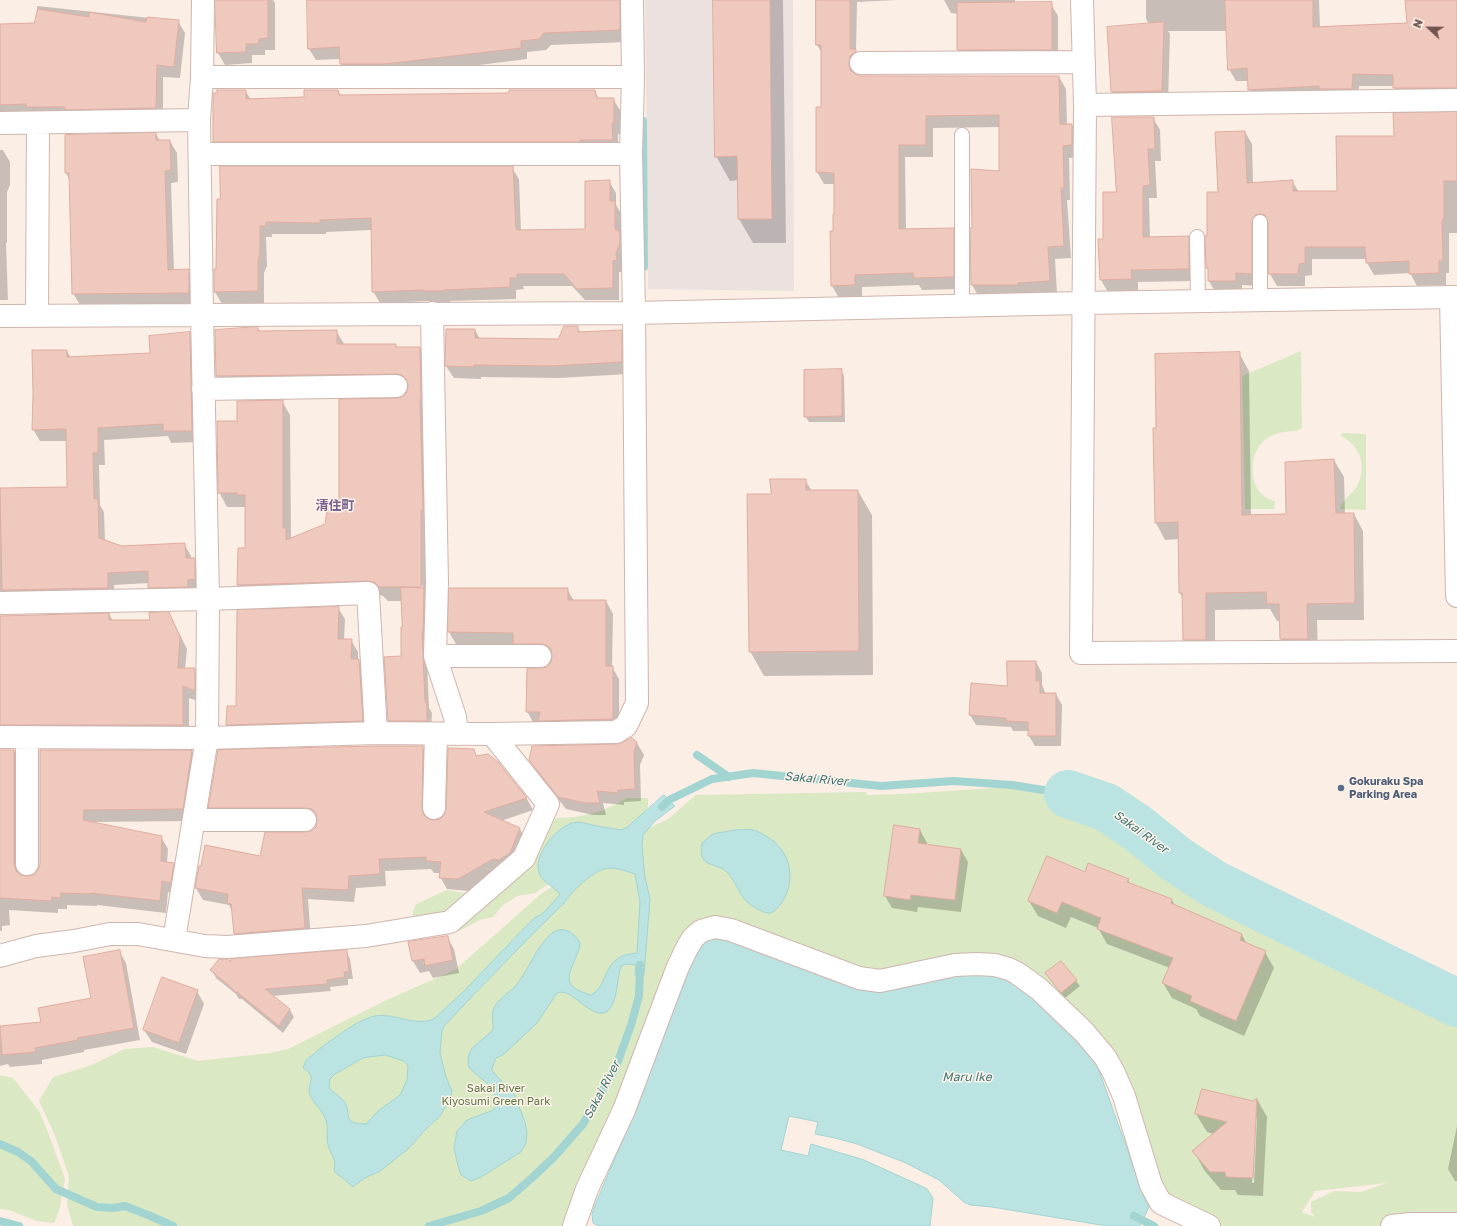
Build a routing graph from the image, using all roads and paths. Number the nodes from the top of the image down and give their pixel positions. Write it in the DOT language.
graph roads {
  1 [pos="203,0"];
  2 [pos="632,0"];
  3 [pos="1082,0"];
  4 [pos="1084,62"];
  5 [pos="860,63"];
  6 [pos="202,77"];
  7 [pos="633,77"];
  8 [pos="1457,100"];
  9 [pos="1085,105"];
  10 [pos="199,120"];
  11 [pos="38,122"];
  12 [pos="0,123"];
  13 [pos="962,135"];
  14 [pos="200,154"];
  15 [pos="631,154"];
  16 [pos="1260,222"];
  17 [pos="1197,237"];
  18 [pos="1454,297"];
  19 [pos="1260,300"];
  20 [pos="1198,301"];
  21 [pos="1082,303"];
  22 [pos="962,305"];
  23 [pos="634,312"];
  24 [pos="432,313"];
  25 [pos="202,314"];
  26 [pos="0,316"];
  27 [pos="37,316"];
  28 [pos="396,386"];
  29 [pos="203,388"];
  30 [pos="1457,596"];
  31 [pos="208,599"];
  32 [pos="0,603"];
  33 [pos="1457,651"];
  34 [pos="435,656"];
  35 [pos="540,656"];
  36 [pos="376,733"];
  37 [pos="436,734"];
  38 [pos="458,734"];
  39 [pos="492,734"];
  40 [pos="0,737"];
  41 [pos="27,737"];
  42 [pos="207,738"];
  43 [pos="434,808"];
  44 [pos="194,820"];
  45 [pos="305,820"];
  46 [pos="27,864"];
  47 [pos="174,940"];
  48 [pos="0,956"];
  49 [pos="1457,1224"];
  50 [pos="574,1226"];
  51 [pos="1209,1226"];
  52 [pos="1392,1226"];
  1 -- 6 [label="street"];
  2 -- 7 [label="street"];
  3 -- 4 [label="street"];
  4 -- 5 [label="street"];
  4 -- 9 [label="street"];
  6 -- 7 [label="street"];
  6 -- 10 [label="street"];
  7 -- 15 [label="street"];
  8 -- 9 [label="street"];
  9 -- 21 [label="street"];
  10 -- 11 [label="street"];
  10 -- 14 [label="street"];
  11 -- 12 [label="street"];
  11 -- 27 [label="street"];
  13 -- 22 [label="lane"];
  14 -- 15 [label="street"];
  14 -- 25 [label="street"];
  15 -- 23 [label="street"];
  16 -- 19 [label="lane"];
  17 -- 20 [label="lane"];
  18 -- 19 [label="street"];
  18 -- 30 [label="street"];
  19 -- 20 [label="street"];
  20 -- 21 [label="street"];
  21 -- 22 [label="street"];
  21 -- 33 [label="street"];
  22 -- 23 [label="street"];
  23 -- 24 [label="street"];
  23 -- 39 [label="street"];
  24 -- 25 [label="street"];
  24 -- 34 [label="street"];
  25 -- 27 [label="street"];
  25 -- 29 [label="street"];
  26 -- 27 [label="street"];
  28 -- 29 [label="street"];
  29 -- 31 [label="street"];
  31 -- 32 [label="street"];
  31 -- 36 [label="street"];
  31 -- 42 [label="street"];
  34 -- 35 [label="street"];
  34 -- 38 [label="street"];
  36 -- 37 [label="street"];
  36 -- 42 [label="street"];
  37 -- 38 [label="street"];
  37 -- 43 [label="street"];
  38 -- 39 [label="street"];
  39 -- 47 [label="street"];
  40 -- 41 [label="street"];
  41 -- 42 [label="street"];
  41 -- 46 [label="street"];
  42 -- 44 [label="street"];
  44 -- 45 [label="street"];
  44 -- 47 [label="street"];
  47 -- 48 [label="street"];
  49 -- 52 [label="street"];
  50 -- 51 [label="street"];
}
